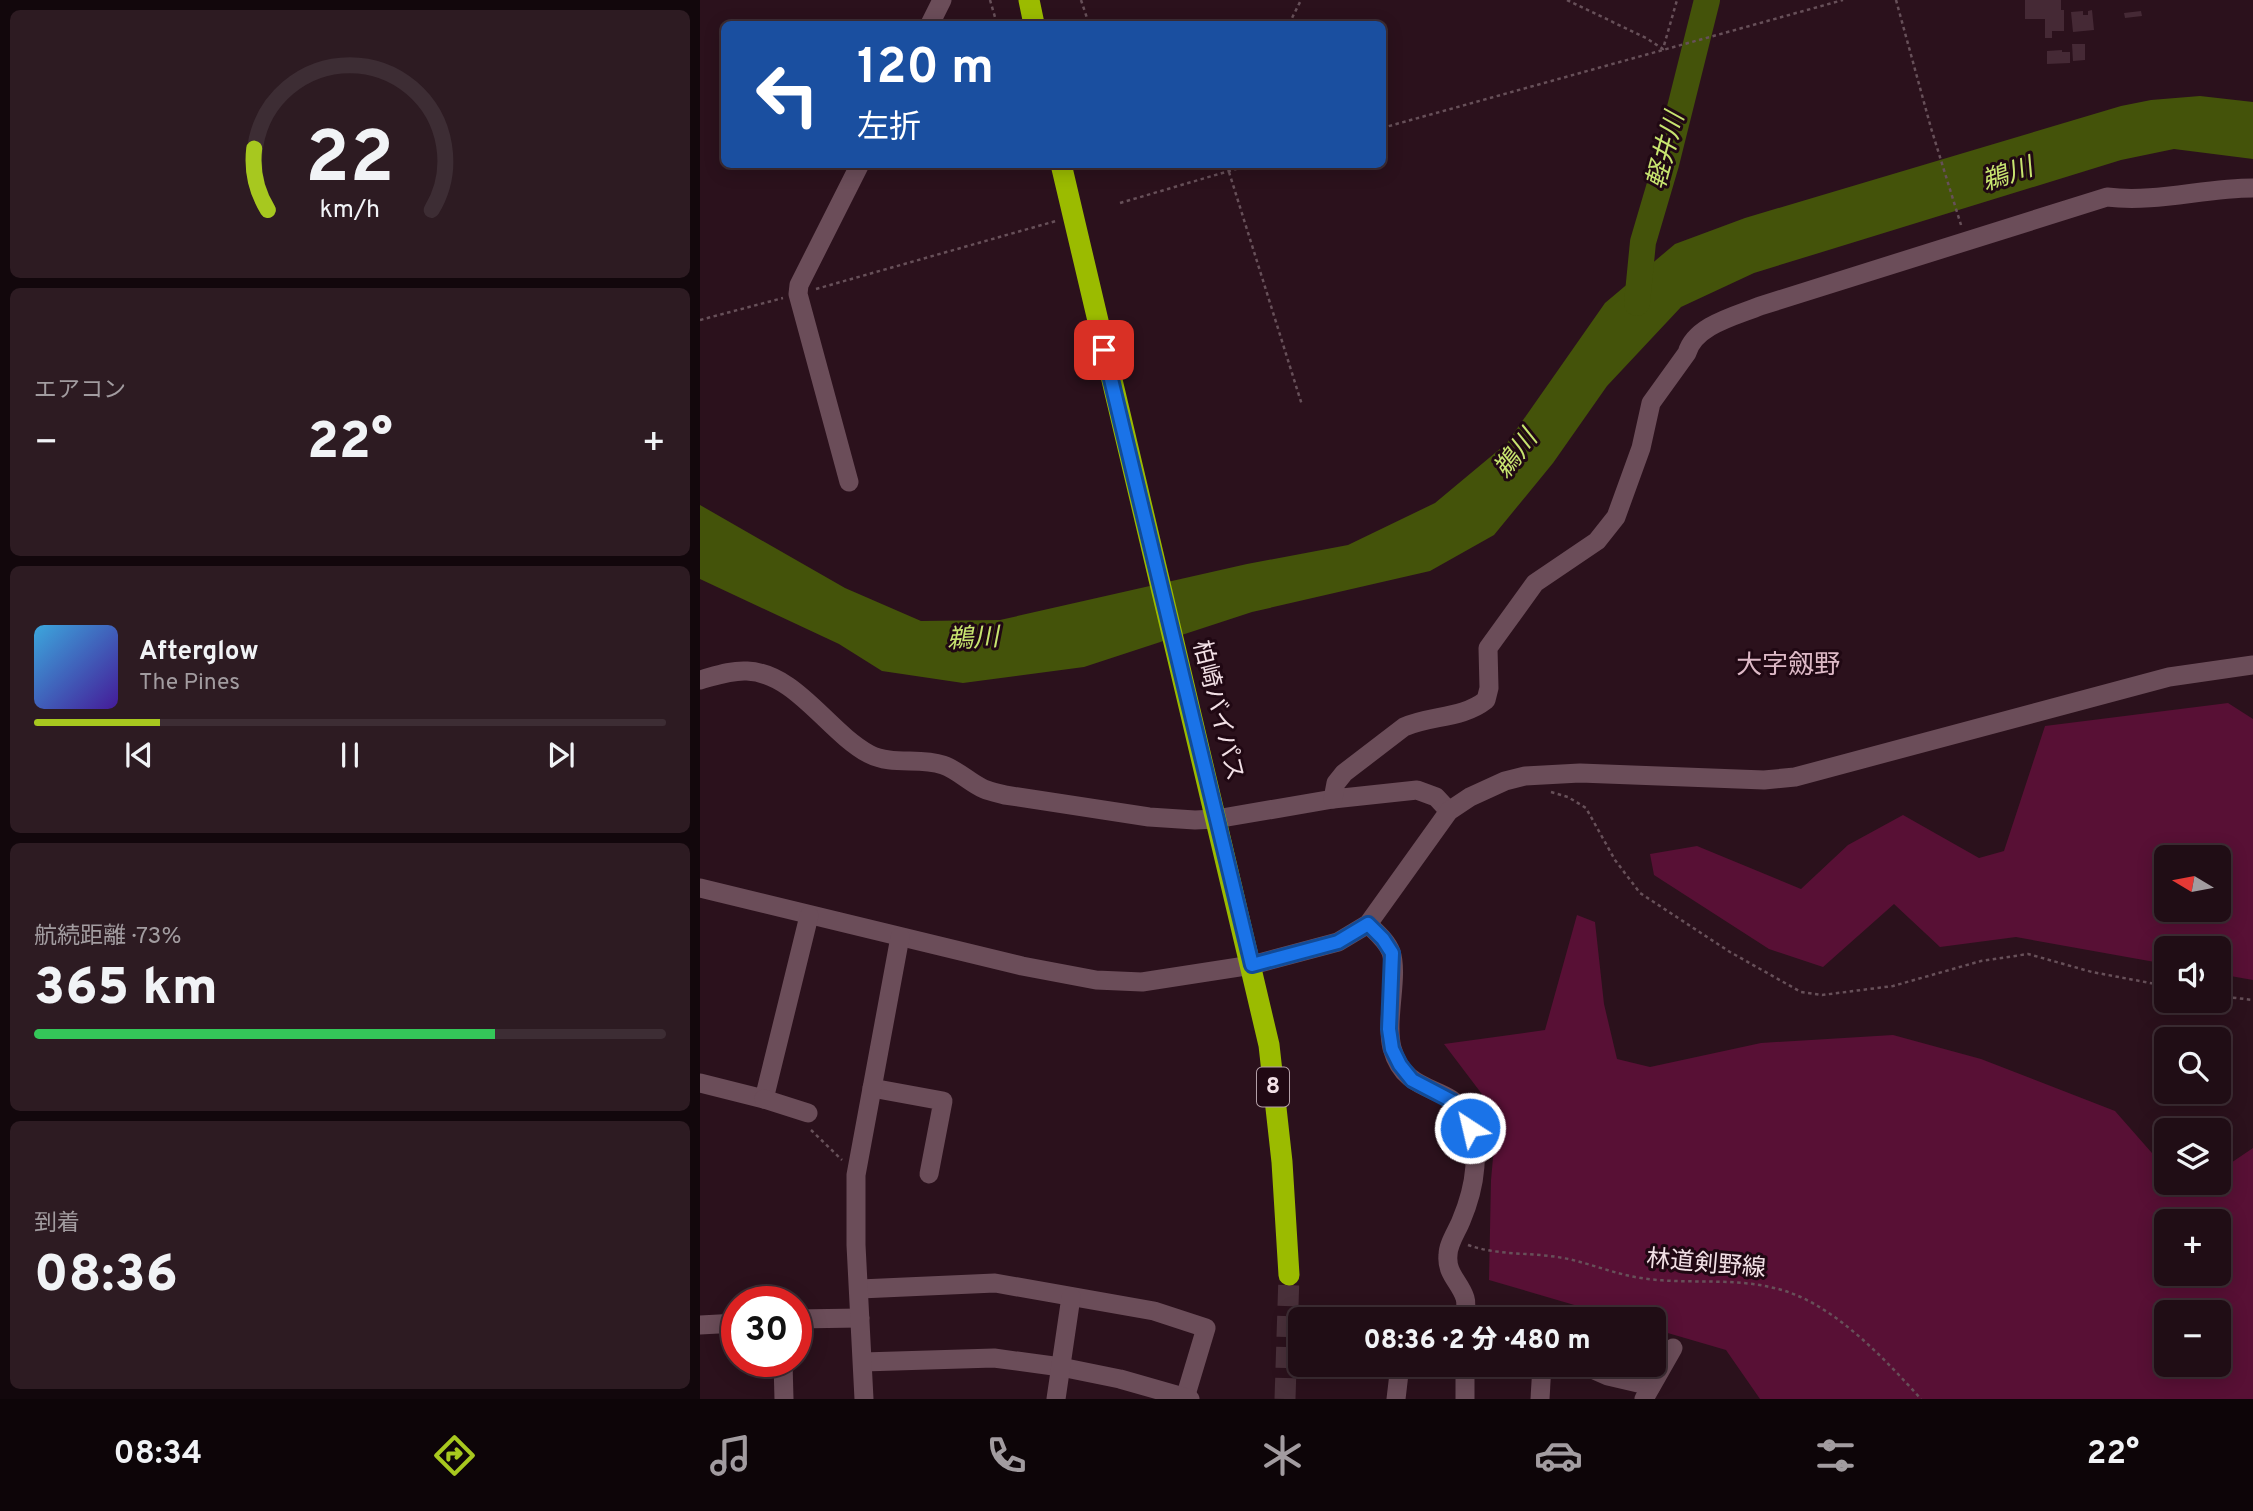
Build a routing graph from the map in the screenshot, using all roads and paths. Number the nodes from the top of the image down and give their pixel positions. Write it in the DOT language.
graph roads {
  1 [pos="942,0"];
  2 [pos="990,0"];
  3 [pos="1029,0"];
  4 [pos="1081,0"];
  5 [pos="1301,0"];
  6 [pos="1567,0"];
  7 [pos="1676,0"];
  8 [pos="1843,0"];
  9 [pos="1896,0"];
  10 [pos="932,21"];
  11 [pos="996,21"];
  12 [pos="1033,21"];
  13 [pos="1088,21"];
  14 [pos="1290,21"];
  15 [pos="1665,48"];
  16 [pos="1386,127"];
  17 [pos="858,168"];
  18 [pos="1062,168"];
  19 [pos="1242,168"];
  20 [pos="1229,172"];
  21 [pos="2253,188"];
  22 [pos="1120,203"];
  23 [pos="1059,220"];
  24 [pos="1963,234"];
  25 [pos="798,293"];
  26 [pos="700,320"];
  27 [pos="1302,405"];
  28 [pos="849,482"];
  29 [pos="2253,665"];
  30 [pos="700,680"];
  31 [pos="1545,792"];
  32 [pos="1333,799"];
  33 [pos="1450,811"];
  34 [pos="700,888"];
  35 [pos="809,916"];
  36 [pos="1368,924"];
  37 [pos="900,937"];
  38 [pos="1252,965"];
  39 [pos="2154,984"];
  40 [pos="2231,997"];
  41 [pos="2253,1000"];
  42 [pos="700,1083"];
  43 [pos="872,1088"];
  44 [pos="764,1099"];
  45 [pos="809,1121"];
  46 [pos="929,1174"];
  47 [pos="856,1175"];
  48 [pos="1453,1239"];
  49 [pos="1289,1275"];
  50 [pos="860,1289"];
  51 [pos="1071,1297"];
  52 [pos="1465,1307"];
  53 [pos="860,1318"];
  54 [pos="812,1319"];
  55 [pos="721,1323"];
  56 [pos="700,1325"];
  57 [pos="1673,1348"];
  58 [pos="863,1362"];
  59 [pos="1060,1367"];
  60 [pos="783,1377"];
  61 [pos="1399,1377"];
  62 [pos="1465,1377"];
  63 [pos="1541,1377"];
  64 [pos="1610,1377"];
  65 [pos="1647,1393"];
  66 [pos="1187,1398"];
  67 [pos="784,1399"];
  68 [pos="864,1399"];
  69 [pos="1056,1399"];
  70 [pos="1396,1399"];
  71 [pos="1465,1399"];
  72 [pos="1540,1399"];
  73 [pos="1922,1399"];
  1 -- 10 [label="street"];
  2 -- 11 [label="path"];
  3 -- 12 [label="highway"];
  4 -- 13 [label="path"];
  5 -- 14 [label="path"];
  6 -- 15 [label="path"];
  7 -- 15 [label="path"];
  8 -- 15 [label="path"];
  9 -- 24 [label="path"];
  15 -- 16 [label="path"];
  17 -- 25 [label="street"];
  18 -- 38 [label="highway, 柏崎バイパス / 8"];
  19 -- 20 [label="path"];
  20 -- 22 [label="path"];
  20 -- 27 [label="path"];
  21 -- 32 [label="street"];
  23 -- 25 [label="path"];
  25 -- 26 [label="path"];
  25 -- 28 [label="street"];
  29 -- 33 [label="street"];
  30 -- 32 [label="street"];
  31 -- 39 [label="path"];
  32 -- 33 [label="street"];
  33 -- 36 [label="street"];
  34 -- 35 [label="street"];
  35 -- 37 [label="street"];
  35 -- 44 [label="street"];
  36 -- 38 [label="street"];
  36 -- 48 [label="street"];
  37 -- 38 [label="street"];
  37 -- 43 [label="street"];
  38 -- 49 [label="highway, 柏崎バイパス / 8"];
  40 -- 41 [label="path"];
  42 -- 44 [label="street"];
  43 -- 46 [label="street"];
  43 -- 47 [label="street"];
  44 -- 45 [label="street"];
  45 -- 47 [label="path"];
  47 -- 50 [label="street"];
  48 -- 52 [label="street"];
  48 -- 73 [label="path, 林道剣野線"];
  50 -- 51 [label="street"];
  50 -- 53 [label="street"];
  51 -- 59 [label="street"];
  51 -- 66 [label="street"];
  53 -- 54 [label="street"];
  53 -- 58 [label="street"];
  55 -- 56 [label="street"];
  57 -- 65 [label="street"];
  58 -- 59 [label="street"];
  58 -- 68 [label="street"];
  59 -- 66 [label="street"];
  59 -- 69 [label="street"];
  60 -- 67 [label="street"];
  61 -- 70 [label="street"];
  62 -- 71 [label="street"];
  63 -- 72 [label="street"];
  64 -- 65 [label="street"];
}
